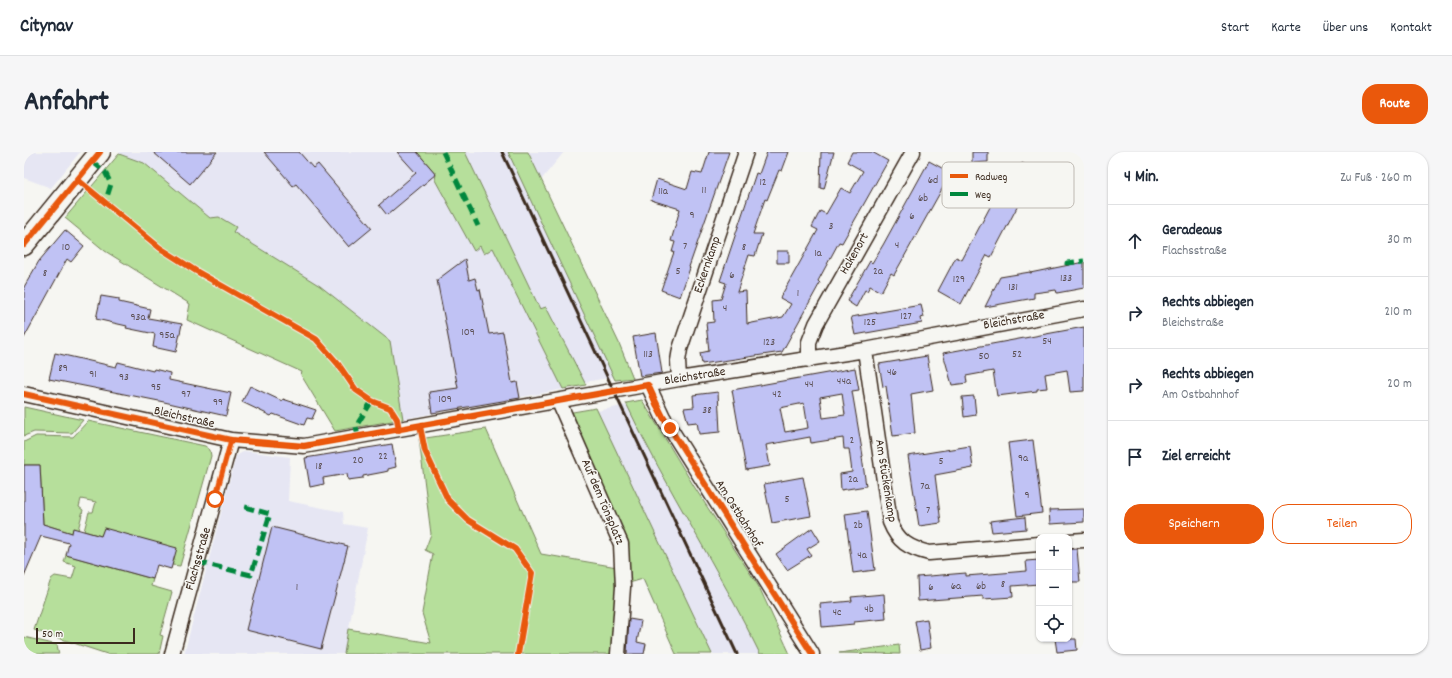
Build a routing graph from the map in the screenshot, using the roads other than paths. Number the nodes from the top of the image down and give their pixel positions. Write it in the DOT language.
graph roads {
  1 [pos="100,152"];
  2 [pos="746,152"];
  3 [pos="913,152"];
  4 [pos="24,245"];
  5 [pos="1084,309"];
  6 [pos="865,350"];
  7 [pos="809,360"];
  8 [pos="680,379"];
  9 [pos="648,385"];
  10 [pos="24,394"];
  11 [pos="559,402"];
  12 [pos="231,440"];
  13 [pos="1084,540"];
  14 [pos="1072,541"];
  15 [pos="1036,544"];
  16 [pos="172,654"];
  17 [pos="618,654"];
  18 [pos="812,654"];
  1 -- 4 [label="main road"];
  2 -- 8 [label="street, Eckernkamp"];
  3 -- 7 [label="street, Hakenort"];
  5 -- 6 [label="street, Bleichstraße"];
  6 -- 7 [label="street, Bleichstraße"];
  6 -- 15 [label="street, Am Stückenkamp"];
  7 -- 8 [label="street, Bleichstraße"];
  8 -- 9 [label="street, Bleichstraße"];
  9 -- 11 [label="street, Bleichstraße"];
  9 -- 18 [label="street, Am Ostbahnhof"];
  10 -- 12 [label="street, Bleichstraße"];
  11 -- 12 [label="street, Bleichstraße"];
  11 -- 17 [label="street, Auf dem Tönsplatz"];
  12 -- 16 [label="street, Flachsstraße"];
  13 -- 14 [label="street"];
}
